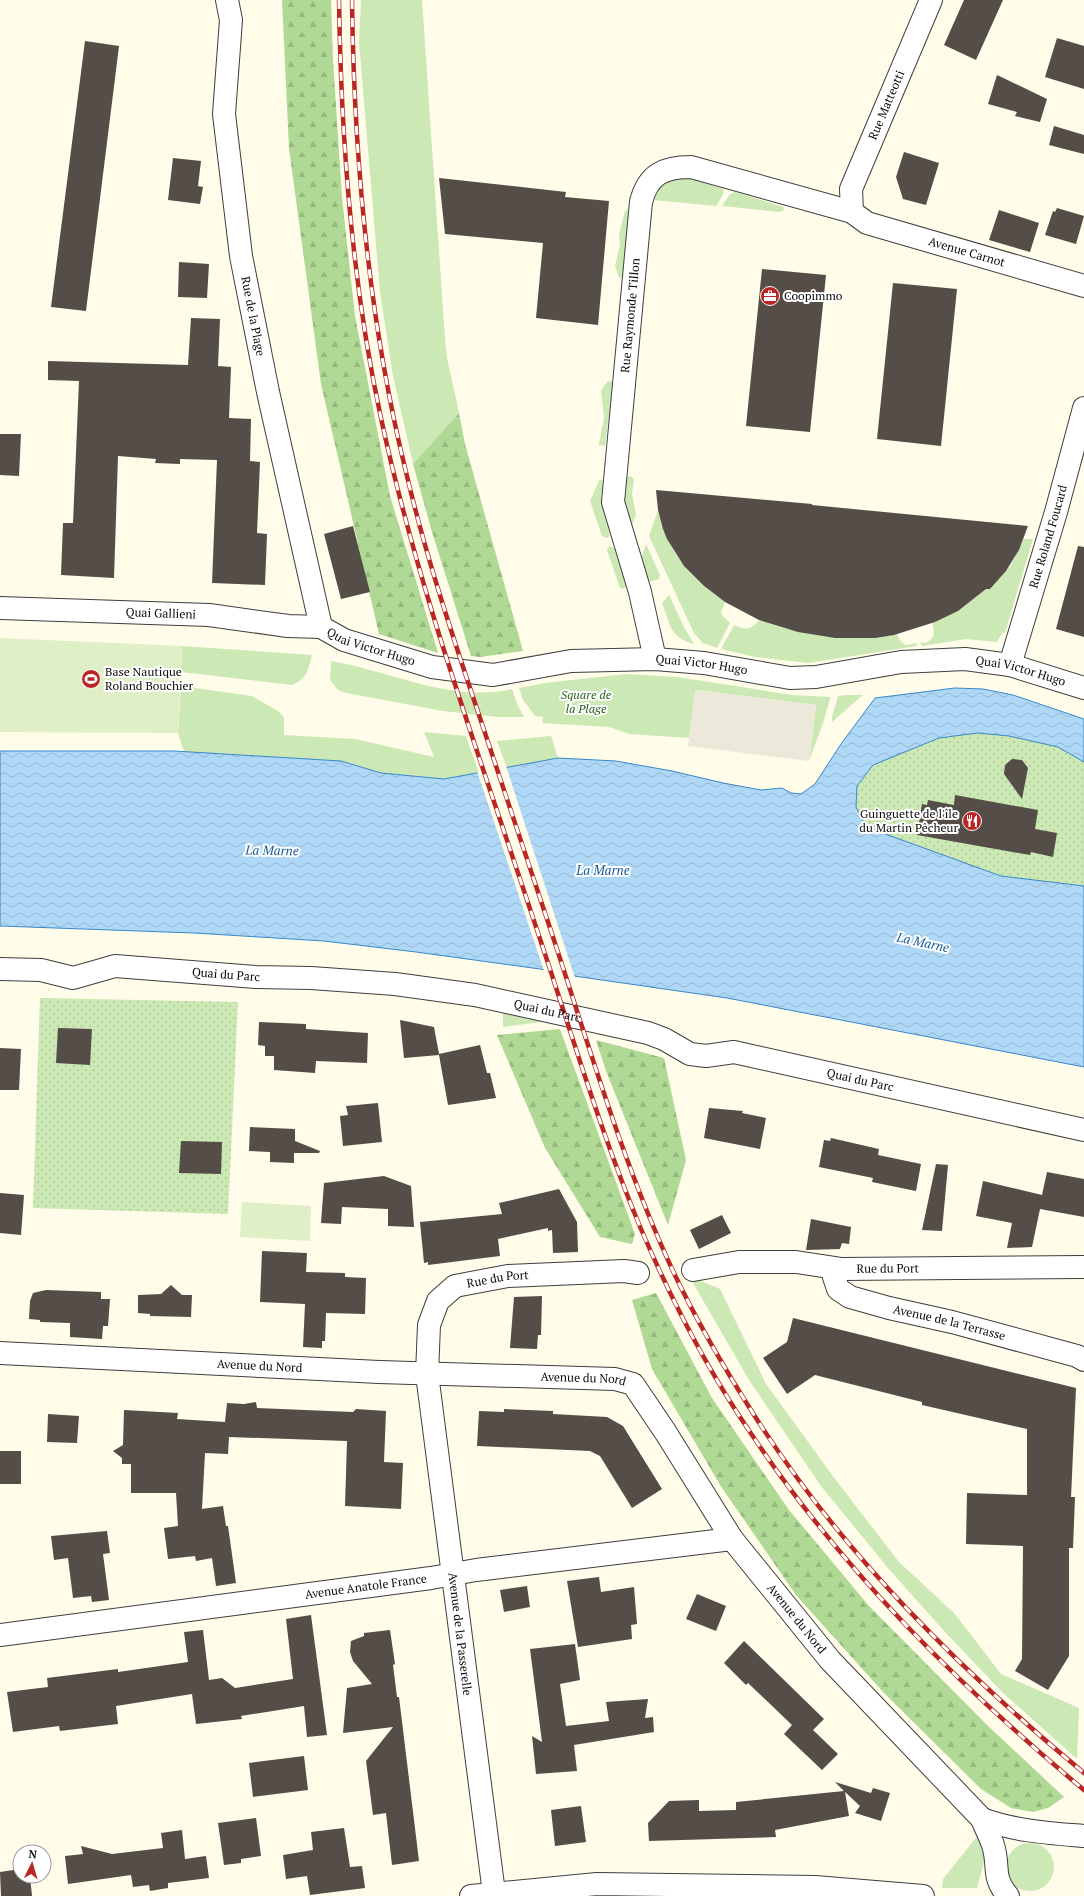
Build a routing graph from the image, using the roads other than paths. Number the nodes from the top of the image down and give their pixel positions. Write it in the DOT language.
graph roads {
  1 [pos="228,0"];
  2 [pos="931,0"];
  3 [pos="852,212"];
  4 [pos="1084,286"];
  5 [pos="1084,408"];
  6 [pos="0,608"];
  7 [pos="321,627"];
  8 [pos="655,659"];
  9 [pos="1010,665"];
  10 [pos="1084,688"];
  11 [pos="0,969"];
  12 [pos="1084,1130"];
  13 [pos="1084,1267"];
  14 [pos="842,1269"];
  15 [pos="693,1270"];
  16 [pos="638,1273"];
  17 [pos="0,1353"];
  18 [pos="1084,1360"];
  19 [pos="427,1374"];
  20 [pos="732,1539"];
  21 [pos="452,1574"];
  22 [pos="0,1635"];
  23 [pos="982,1819"];
  24 [pos="1028,1832"];
  25 [pos="1084,1835"];
  26 [pos="1084,1843"];
  27 [pos="996,1858"];
  28 [pos="494,1893"];
  29 [pos="470,1896"];
  30 [pos="923,1896"];
  31 [pos="1008,1896"];
  1 -- 7 [label="street, Rue de la Plage"];
  2 -- 3 [label="street, Rue Matteotti"];
  3 -- 4 [label="street, Avenue Carnot"];
  3 -- 8 [label="street, Rue Raymonde Tillon"];
  5 -- 9 [label="street, Rue Roland Foucard"];
  6 -- 7 [label="street, Quai Gallieni"];
  7 -- 8 [label="street, Quai Victor Hugo"];
  8 -- 9 [label="street, Quai Victor Hugo"];
  9 -- 10 [label="street, Quai Victor Hugo"];
  11 -- 12 [label="street, Quai du Parc"];
  13 -- 14 [label="street, Rue du Port"];
  14 -- 15 [label="street, Rue du Port"];
  14 -- 18 [label="street, Avenue de la Terrasse"];
  16 -- 19 [label="street, Rue du Port"];
  17 -- 19 [label="street, Avenue du Nord"];
  19 -- 20 [label="street, Avenue du Nord"];
  19 -- 21 [label="street, Avenue de la Passerelle"];
  20 -- 21 [label="street, Avenue Anatole France"];
  20 -- 23 [label="street, Avenue du Nord"];
  21 -- 22 [label="street, Avenue Anatole France"];
  21 -- 28 [label="street, Avenue de la Passerelle"];
  23 -- 24 [label="street"];
  23 -- 27 [label="street"];
  24 -- 25 [label="street"];
  24 -- 27 [label="street"];
  25 -- 26 [label="street"];
  27 -- 31 [label="street"];
  28 -- 29 [label="street"];
  28 -- 30 [label="street"];
}
